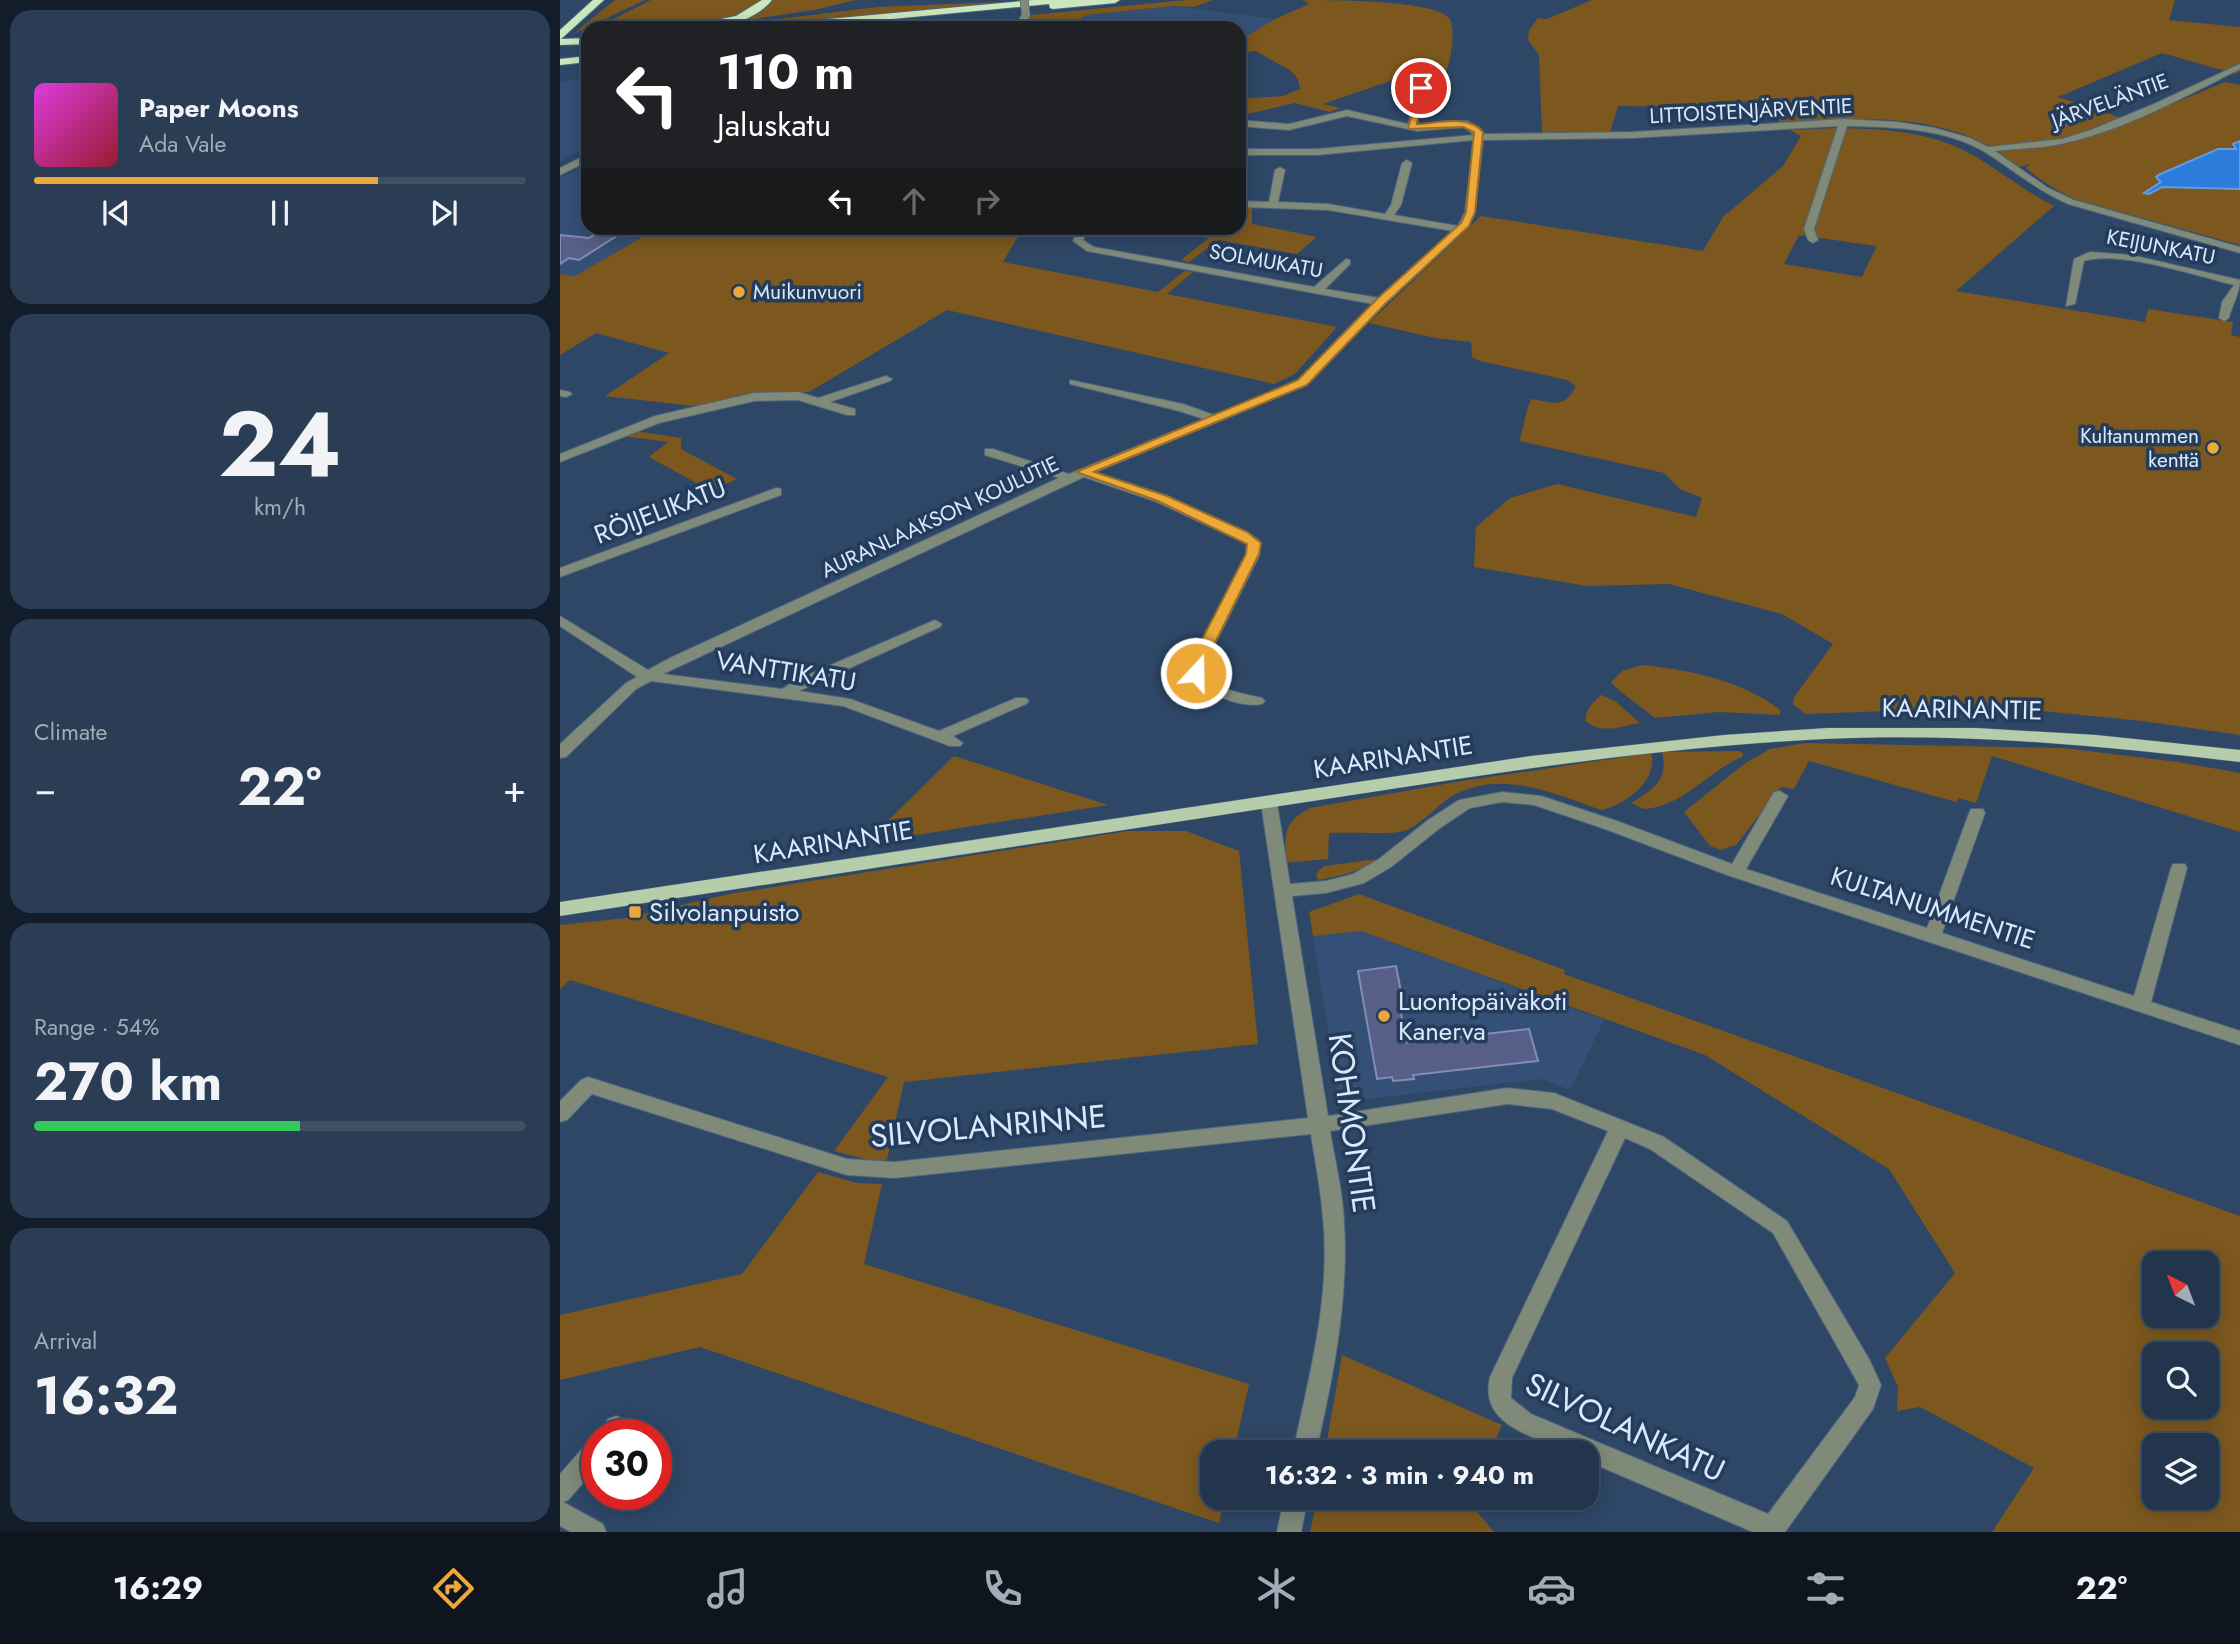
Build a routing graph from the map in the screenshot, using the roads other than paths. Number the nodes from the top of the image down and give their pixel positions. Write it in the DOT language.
graph roads {
  1 [pos="607,0"];
  2 [pos="768,0"];
  3 [pos="1024,0"];
  4 [pos="1065,0"];
  5 [pos="1115,0"];
  6 [pos="594,1"];
  7 [pos="955,16"];
  8 [pos="715,21"];
  9 [pos="839,21"];
  10 [pos="899,21"];
  11 [pos="918,21"];
  12 [pos="1024,21"];
  13 [pos="560,24"];
  14 [pos="560,41"];
  15 [pos="581,42"];
  16 [pos="581,60"];
  17 [pos="560,62"];
  18 [pos="2240,66"];
  19 [pos="1421,88"];
  20 [pos="1844,122"];
  21 [pos="1246,124"];
  22 [pos="1412,127"];
  23 [pos="1479,137"];
  24 [pos="1987,150"];
  25 [pos="1246,152"];
  26 [pos="581,161"];
  27 [pos="1407,163"];
  28 [pos="1280,170"];
  29 [pos="560,172"];
  30 [pos="1246,204"];
  31 [pos="1273,205"];
  32 [pos="1388,216"];
  33 [pos="1460,229"];
  34 [pos="1081,235"];
  35 [pos="1813,240"];
  36 [pos="2240,250"];
  37 [pos="1346,262"];
  38 [pos="2238,287"];
  39 [pos="1317,290"];
  40 [pos="1381,302"];
  41 [pos="2070,304"];
  42 [pos="2224,318"];
  43 [pos="886,379"];
  44 [pos="1074,383"];
  45 [pos="818,402"];
  46 [pos="851,412"];
  47 [pos="1215,419"];
  48 [pos="989,452"];
  49 [pos="560,458"];
  50 [pos="1076,475"];
  51 [pos="776,492"];
  52 [pos="560,573"];
  53 [pos="560,620"];
  54 [pos="935,624"];
  55 [pos="646,676"];
  56 [pos="786,693"];
  57 [pos="1021,701"];
  58 [pos="1257,701"];
  59 [pos="938,737"];
  60 [pos="955,743"];
  61 [pos="560,753"];
  62 [pos="2240,756"];
  63 [pos="1780,796"];
  64 [pos="1269,803"];
  65 [pos="1977,813"];
  66 [pos="2179,868"];
  67 [pos="1736,872"];
  68 [pos="1282,891"];
  69 [pos="560,909"];
  70 [pos="1933,935"];
  71 [pos="2141,1005"];
  72 [pos="2240,1038"];
  73 [pos="560,1114"];
  74 [pos="1321,1125"];
  75 [pos="1620,1127"];
  76 [pos="1307,1440"];
  77 [pos="581,1468"];
  78 [pos="560,1492"];
  79 [pos="1294,1510"];
  80 [pos="560,1513"];
  81 [pos="1771,1530"];
  82 [pos="594,1532"];
  83 [pos="1289,1532"];
  1 -- 6 [label="highway"];
  2 -- 8 [label="highway"];
  3 -- 12 [label="street, bridge"];
  4 -- 9 [label="highway"];
  5 -- 7 [label="highway"];
  6 -- 13 [label="highway"];
  6 -- 14 [label="highway"];
  7 -- 10 [label="highway"];
  7 -- 11 [label="highway"];
  14 -- 15 [label="highway"];
  16 -- 17 [label="highway"];
  18 -- 24 [label="street, JÄRVELÄNTIE"];
  19 -- 22 [label="street"];
  20 -- 23 [label="street, LITTOISTENJÄRVENTIE"];
  20 -- 24 [label="street, LITTOISTENJÄRVENTIE"];
  20 -- 35 [label="street"];
  21 -- 22 [label="street"];
  22 -- 23 [label="street"];
  23 -- 25 [label="street, LITTOISTENJÄRVENTIE"];
  23 -- 33 [label="street, AURANLAAKSON KOULUTIE"];
  24 -- 36 [label="street, LITTOISTENJÄRVENTIE"];
  26 -- 29 [label="street"];
  27 -- 32 [label="street"];
  28 -- 31 [label="street"];
  30 -- 31 [label="street, SOLMUKATU"];
  31 -- 32 [label="street, SOLMUKATU"];
  32 -- 33 [label="street, SOLMUKATU"];
  33 -- 40 [label="street, AURANLAAKSON KOULUTIE"];
  34 -- 39 [label="street, SOLMUKATU"];
  37 -- 39 [label="street"];
  38 -- 41 [label="street, KEIJUNKATU"];
  38 -- 42 [label="street"];
  39 -- 40 [label="street, SOLMUKATU"];
  40 -- 47 [label="street, AURANLAAKSON KOULUTIE"];
  43 -- 45 [label="street"];
  44 -- 47 [label="street"];
  45 -- 46 [label="street"];
  45 -- 49 [label="street"];
  47 -- 50 [label="street, AURANLAAKSON KOULUTIE"];
  48 -- 50 [label="street"];
  50 -- 55 [label="street, AURANLAAKSON KOULUTIE"];
  50 -- 58 [label="street"];
  51 -- 52 [label="street, RÖIJELIKATU"];
  53 -- 55 [label="street"];
  54 -- 56 [label="street"];
  55 -- 56 [label="street, VANTTIKATU"];
  55 -- 61 [label="street, AURANLAAKSON KOULUTIE"];
  56 -- 59 [label="street, VANTTIKATU"];
  57 -- 59 [label="street"];
  59 -- 60 [label="street, VANTTIKATU"];
  62 -- 64 [label="main road, KAARINANTIE"];
  63 -- 67 [label="street"];
  64 -- 68 [label="street, KOHMONTIE"];
  64 -- 69 [label="main road, KAARINANTIE"];
  65 -- 70 [label="street"];
  66 -- 71 [label="street"];
  67 -- 68 [label="street, KULTANUMMENTIE"];
  67 -- 70 [label="street, KULTANUMMENTIE"];
  68 -- 74 [label="street, KOHMONTIE"];
  70 -- 71 [label="street, KULTANUMMENTIE"];
  71 -- 72 [label="street, KULTANUMMENTIE"];
  73 -- 74 [label="street, SILVOLANRINNE"];
  74 -- 75 [label="street"];
  74 -- 76 [label="street, KOHMONTIE"];
  75 -- 81 [label="street"];
  75 -- 81 [label="street, SILVOLANKATU"];
  77 -- 78 [label="street"];
  79 -- 83 [label="street"];
  80 -- 82 [label="street"];
}
